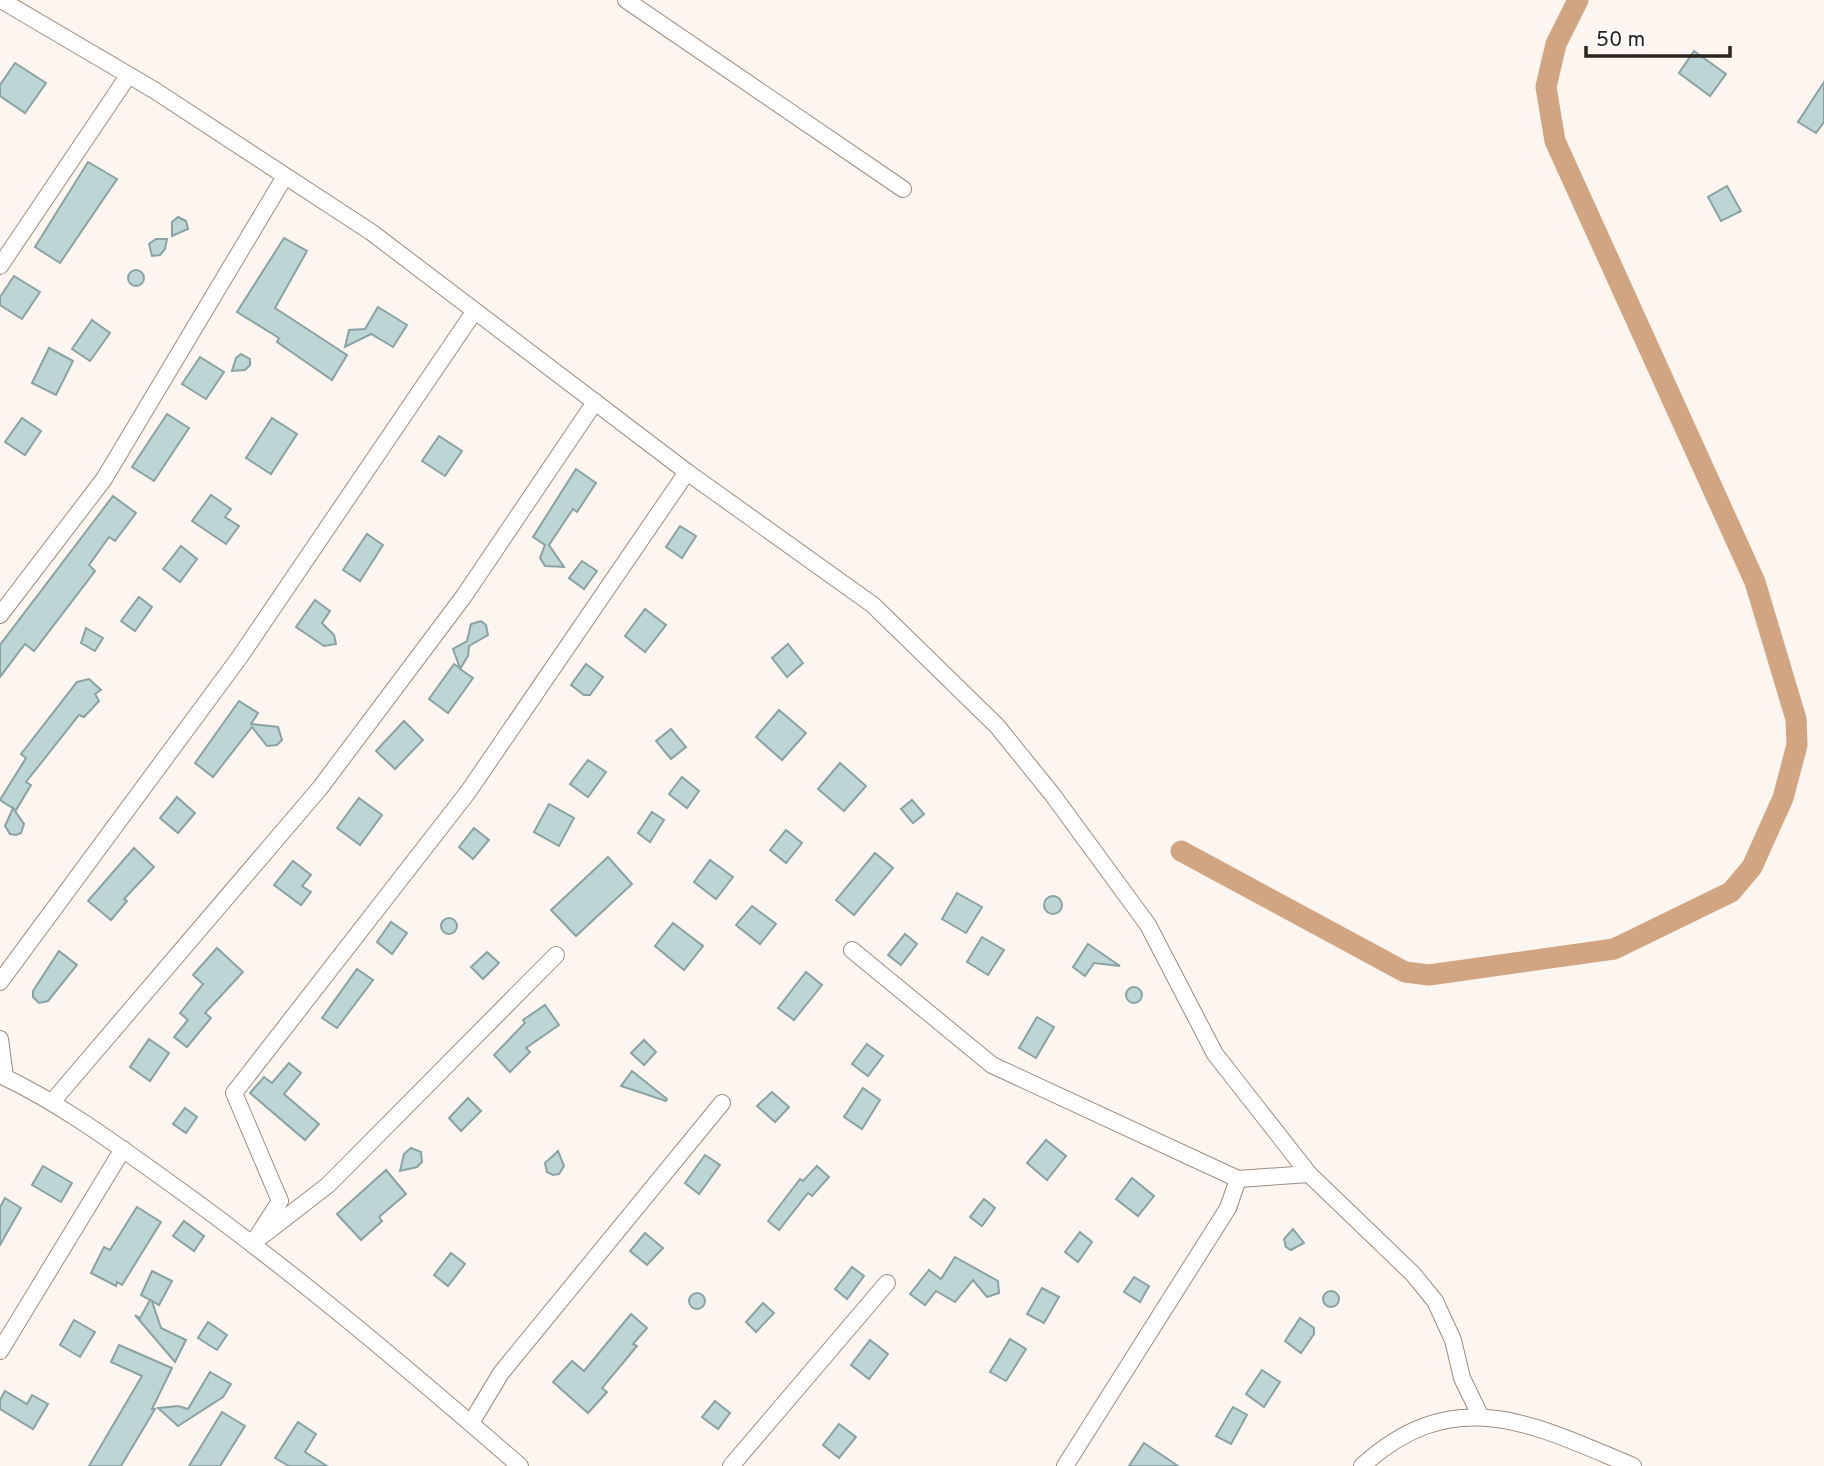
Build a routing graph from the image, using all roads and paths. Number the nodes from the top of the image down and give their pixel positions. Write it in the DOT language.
graph roads {
  1 [pos="1,0"];
  2 [pos="626,0"];
  3 [pos="128,76"];
  4 [pos="284,178"];
  5 [pos="903,190"];
  6 [pos="0,266"];
  7 [pos="474,312"];
  8 [pos="595,402"];
  9 [pos="688,472"];
  10 [pos="0,615"];
  11 [pos="852,950"];
  12 [pos="556,956"];
  13 [pos="0,982"];
  14 [pos="0,1039"];
  15 [pos="2,1076"];
  16 [pos="52,1102"];
  17 [pos="722,1103"];
  18 [pos="123,1149"];
  19 [pos="1310,1174"];
  20 [pos="1238,1180"];
  21 [pos="253,1243"];
  22 [pos="887,1283"];
  23 [pos="0,1351"];
  24 [pos="1480,1415"];
  25 [pos="471,1423"];
  26 [pos="520,1466"];
  27 [pos="731,1466"];
  28 [pos="1065,1466"];
  29 [pos="1362,1466"];
  30 [pos="1633,1466"];
  1 -- 3 [label="street"];
  2 -- 5 [label="street"];
  3 -- 4 [label="street"];
  3 -- 6 [label="street"];
  4 -- 7 [label="street"];
  4 -- 10 [label="street"];
  7 -- 8 [label="street"];
  7 -- 13 [label="street"];
  8 -- 9 [label="street"];
  8 -- 16 [label="street"];
  9 -- 19 [label="street"];
  9 -- 21 [label="street"];
  11 -- 20 [label="street"];
  12 -- 21 [label="street"];
  14 -- 15 [label="street"];
  15 -- 16 [label="street"];
  16 -- 18 [label="street"];
  17 -- 25 [label="street"];
  18 -- 21 [label="street"];
  18 -- 23 [label="street"];
  19 -- 20 [label="street"];
  19 -- 24 [label="street"];
  20 -- 28 [label="street"];
  21 -- 25 [label="street"];
  22 -- 27 [label="street"];
  24 -- 29 [label="street"];
  24 -- 30 [label="street"];
  25 -- 26 [label="street"];
}
